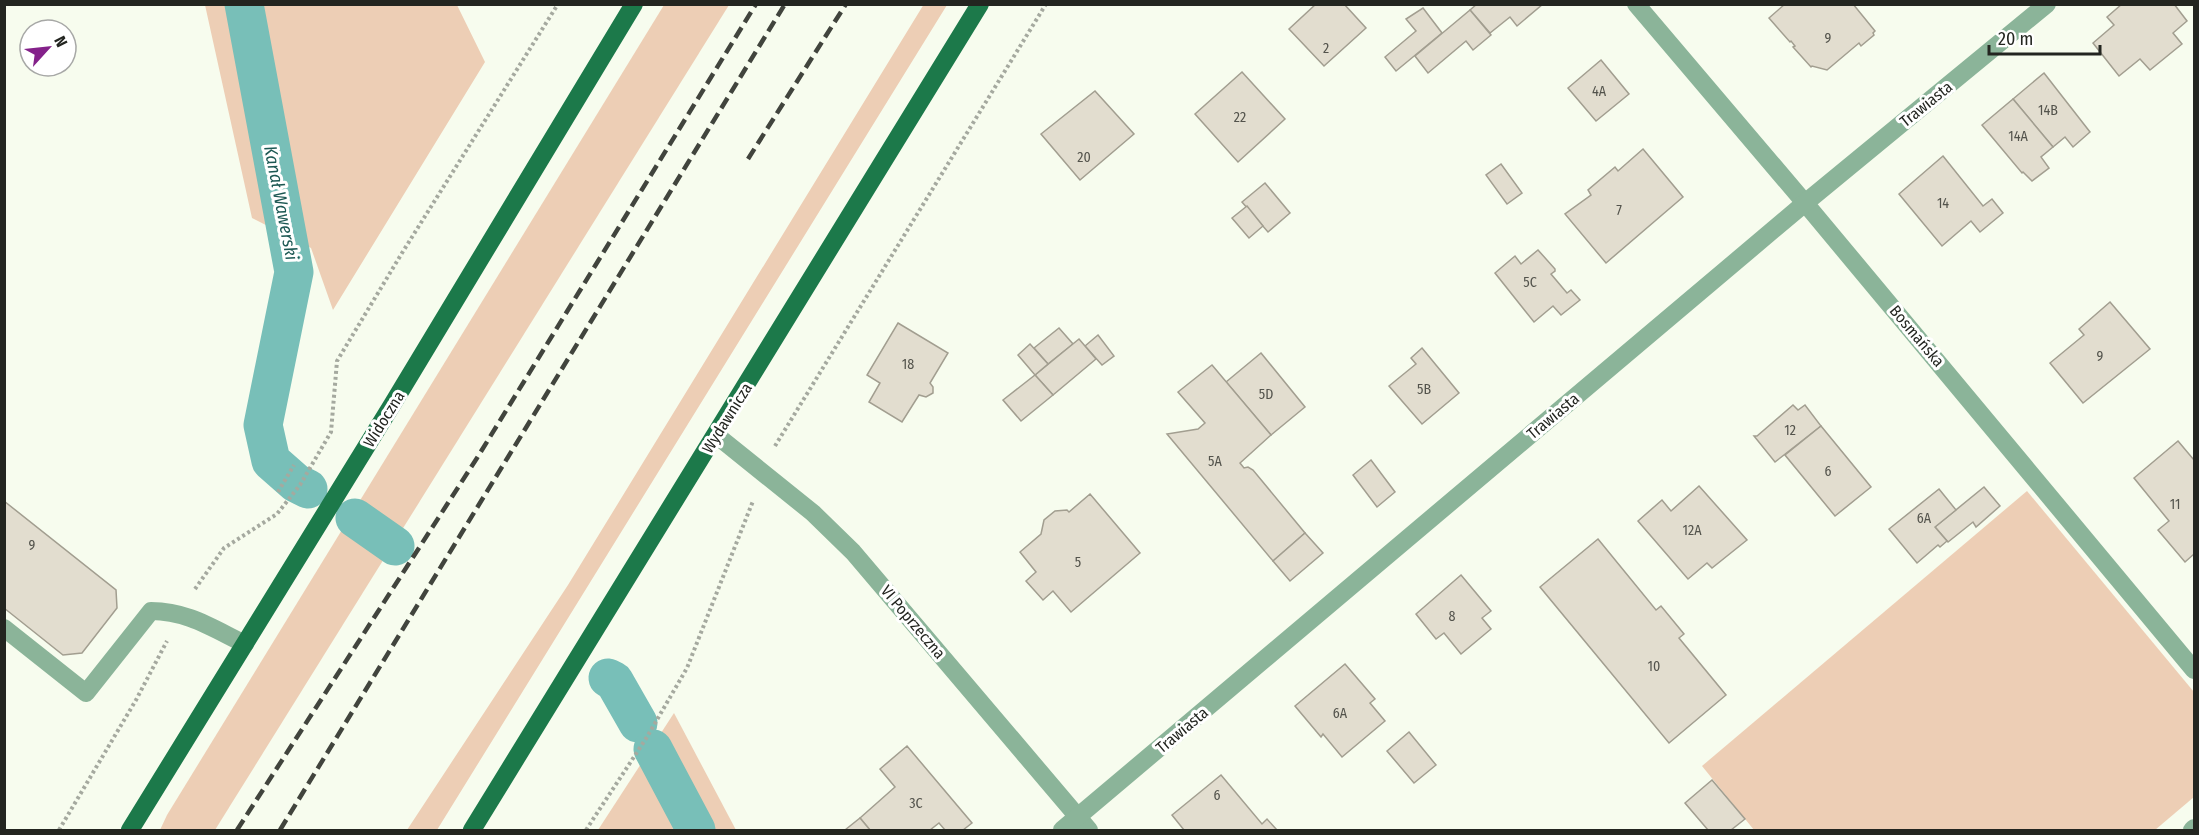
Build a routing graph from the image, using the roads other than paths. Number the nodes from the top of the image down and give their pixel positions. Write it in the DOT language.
graph roads {
  1 [pos="634,4"];
  2 [pos="980,4"];
  3 [pos="1636,4"];
  4 [pos="2047,4"];
  5 [pos="1805,202"];
  6 [pos="716,435"];
  7 [pos="4,628"];
  8 [pos="245,644"];
  9 [pos="2194,670"];
  10 [pos="1083,824"];
  11 [pos="130,831"];
  12 [pos="472,831"];
  13 [pos="1062,831"];
  1 -- 8 [label="main road, Widoczna"];
  2 -- 6 [label="main road, Wydawnicza"];
  3 -- 5 [label="street, Bosmańska"];
  4 -- 5 [label="street, Trawiasta"];
  5 -- 9 [label="street, Bosmańska"];
  5 -- 10 [label="street, Trawiasta"];
  6 -- 10 [label="street, VI Poprzeczna"];
  6 -- 12 [label="main road, Wydawnicza"];
  7 -- 8 [label="street"];
  8 -- 11 [label="main road, Widoczna"];
  10 -- 13 [label="street, Trawiasta"];
}
